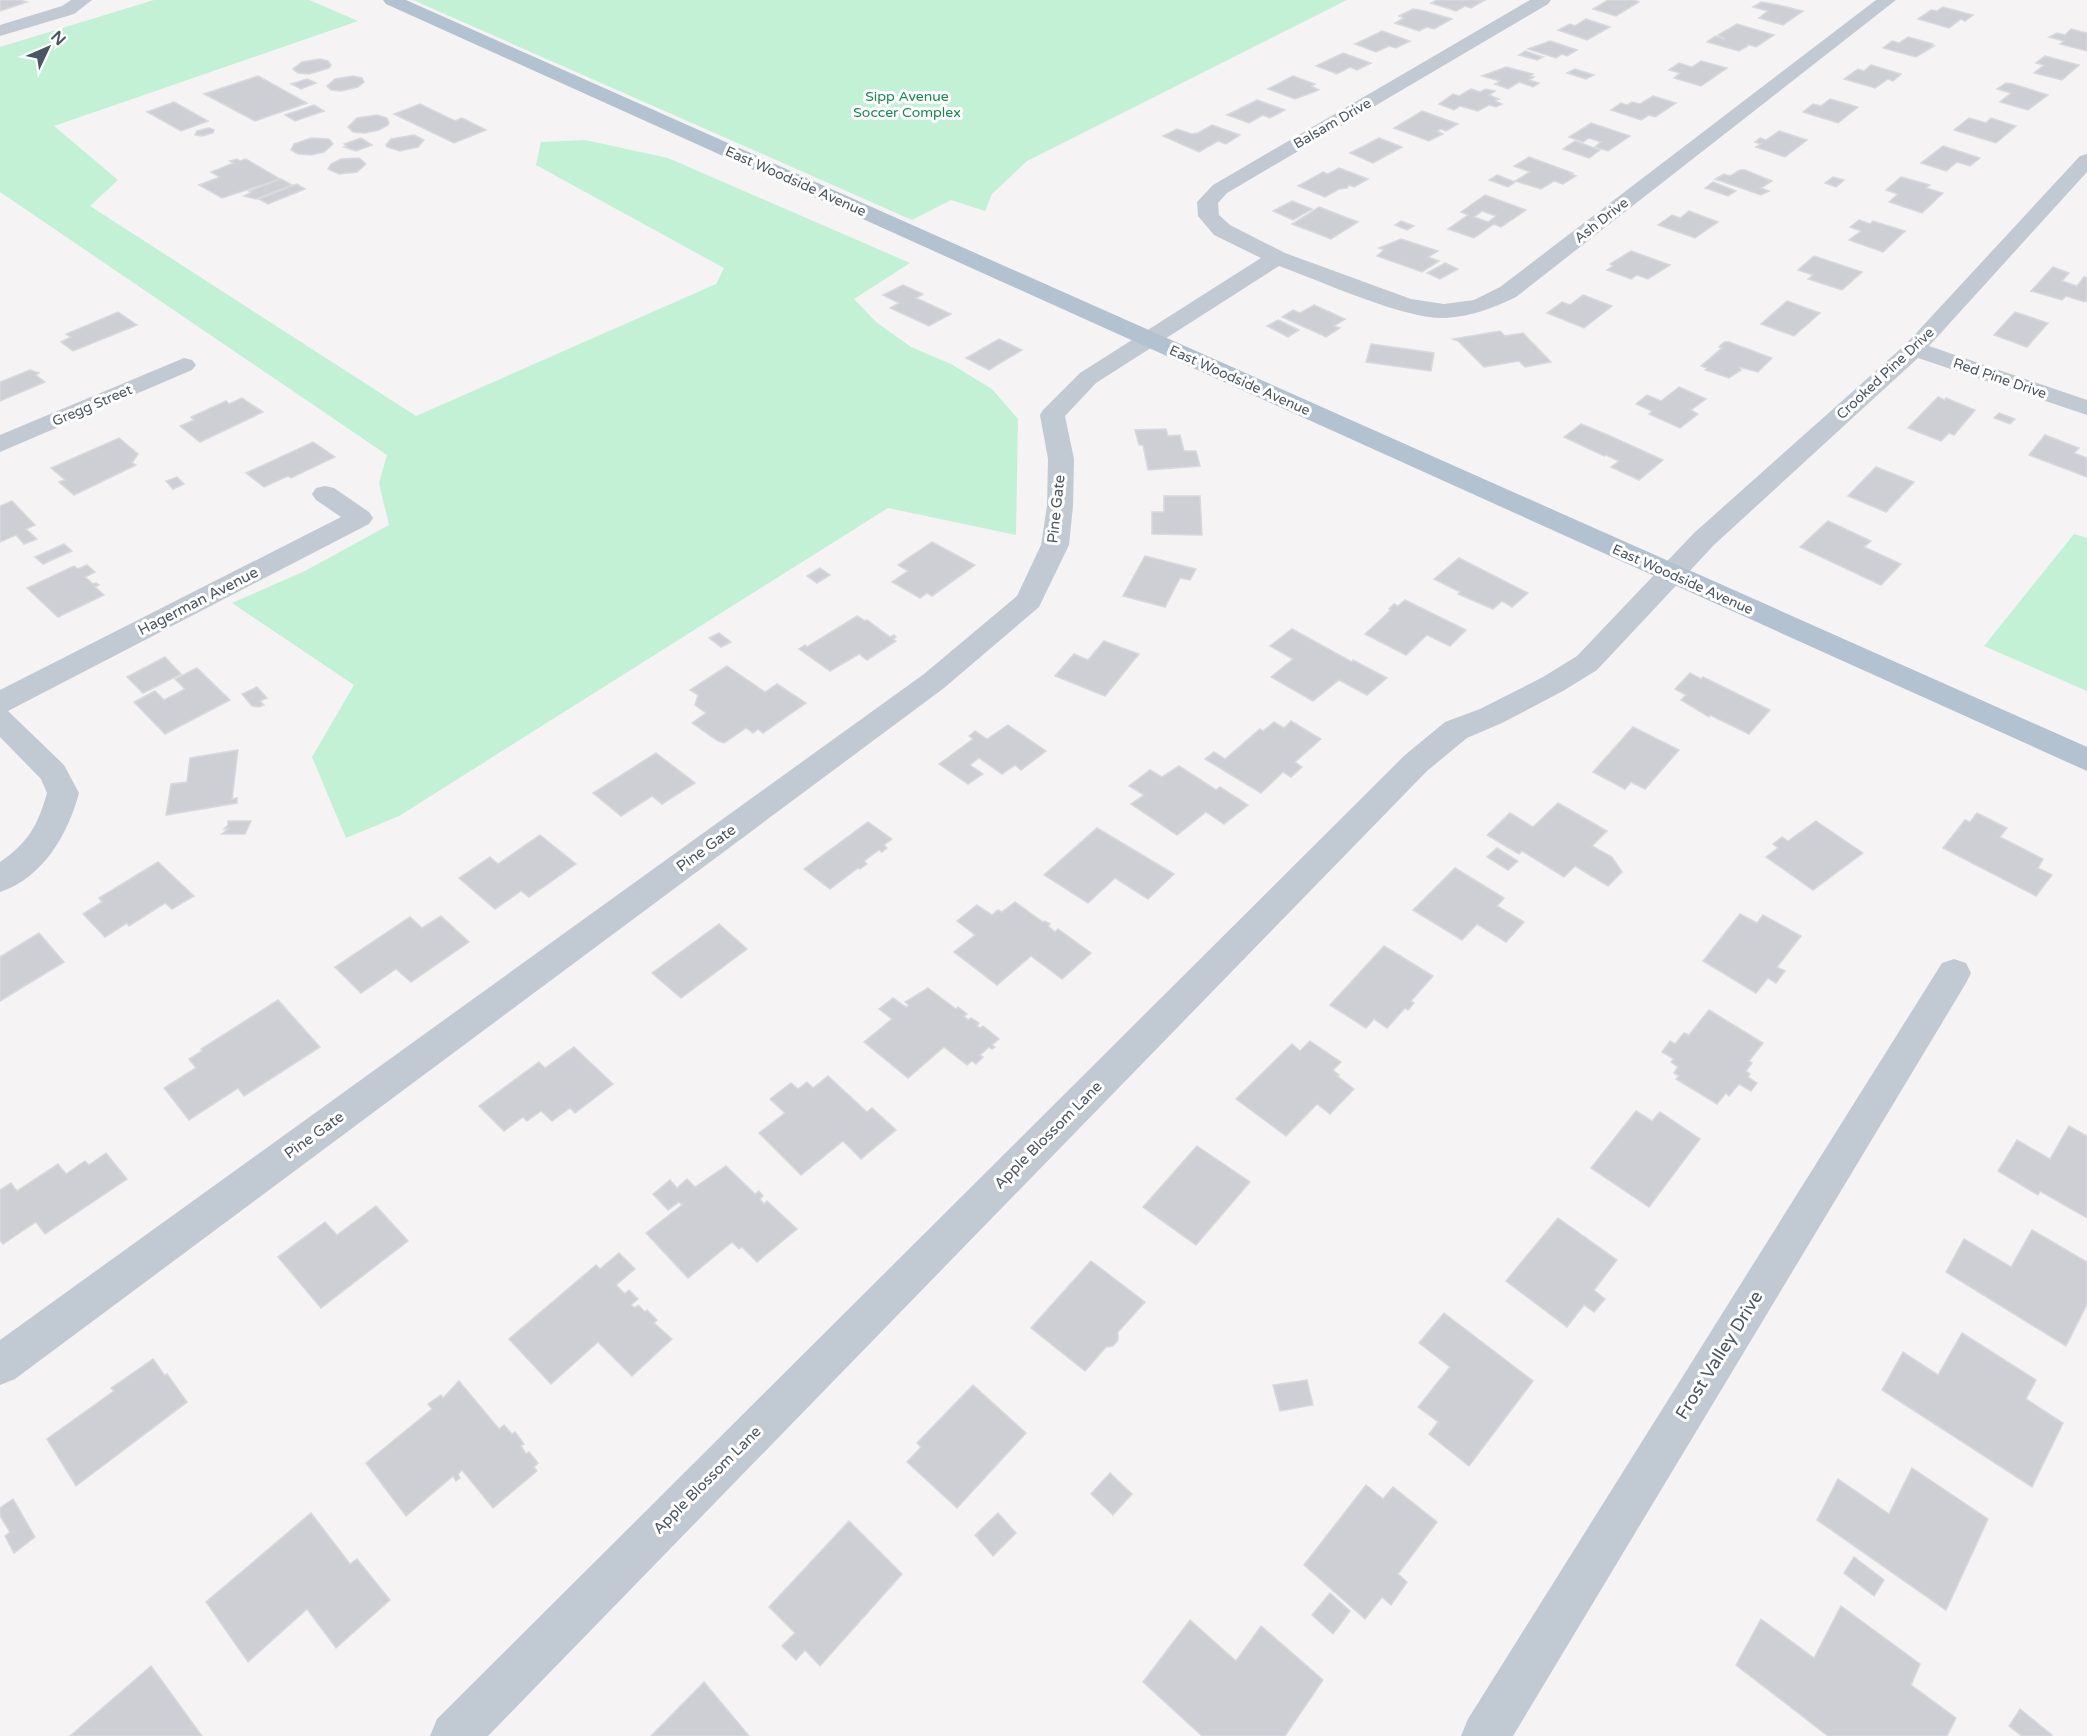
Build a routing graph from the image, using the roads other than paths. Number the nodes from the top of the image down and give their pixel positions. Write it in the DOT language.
graph roads {
  1 [pos="83,0"];
  2 [pos="392,0"];
  3 [pos="1542,0"];
  4 [pos="1887,0"];
  5 [pos="0,31"];
  6 [pos="2087,160"];
  7 [pos="1277,258"];
  8 [pos="1151,340"];
  9 [pos="1914,349"];
  10 [pos="184,365"];
  11 [pos="2087,408"];
  12 [pos="0,444"];
  13 [pos="326,494"];
  14 [pos="1671,573"];
  15 [pos="0,703"];
  16 [pos="0,719"];
  17 [pos="2087,760"];
  18 [pos="0,879"];
  19 [pos="1954,974"];
  20 [pos="0,1365"];
  21 [pos="454,1736"];
  22 [pos="1485,1736"];
  1 -- 5 [label="street"];
  2 -- 8 [label="main road, East Woodside Avenue"];
  3 -- 7 [label="street, Balsam Drive"];
  4 -- 7 [label="street, Ash Drive"];
  6 -- 9 [label="street, Crooked Pine Drive"];
  7 -- 8 [label="street, Pine Gate"];
  8 -- 14 [label="main road, East Woodside Avenue"];
  8 -- 20 [label="street, Pine Gate"];
  9 -- 11 [label="street, Red Pine Drive"];
  9 -- 14 [label="street, Crooked Pine Drive"];
  10 -- 12 [label="street, Gregg Street"];
  13 -- 15 [label="street, Hagerman Avenue"];
  14 -- 17 [label="main road, East Woodside Avenue"];
  14 -- 21 [label="street, Apple Blossom Lane"];
  16 -- 18 [label="street"];
  19 -- 22 [label="street, Frost Valley Drive"];
}
